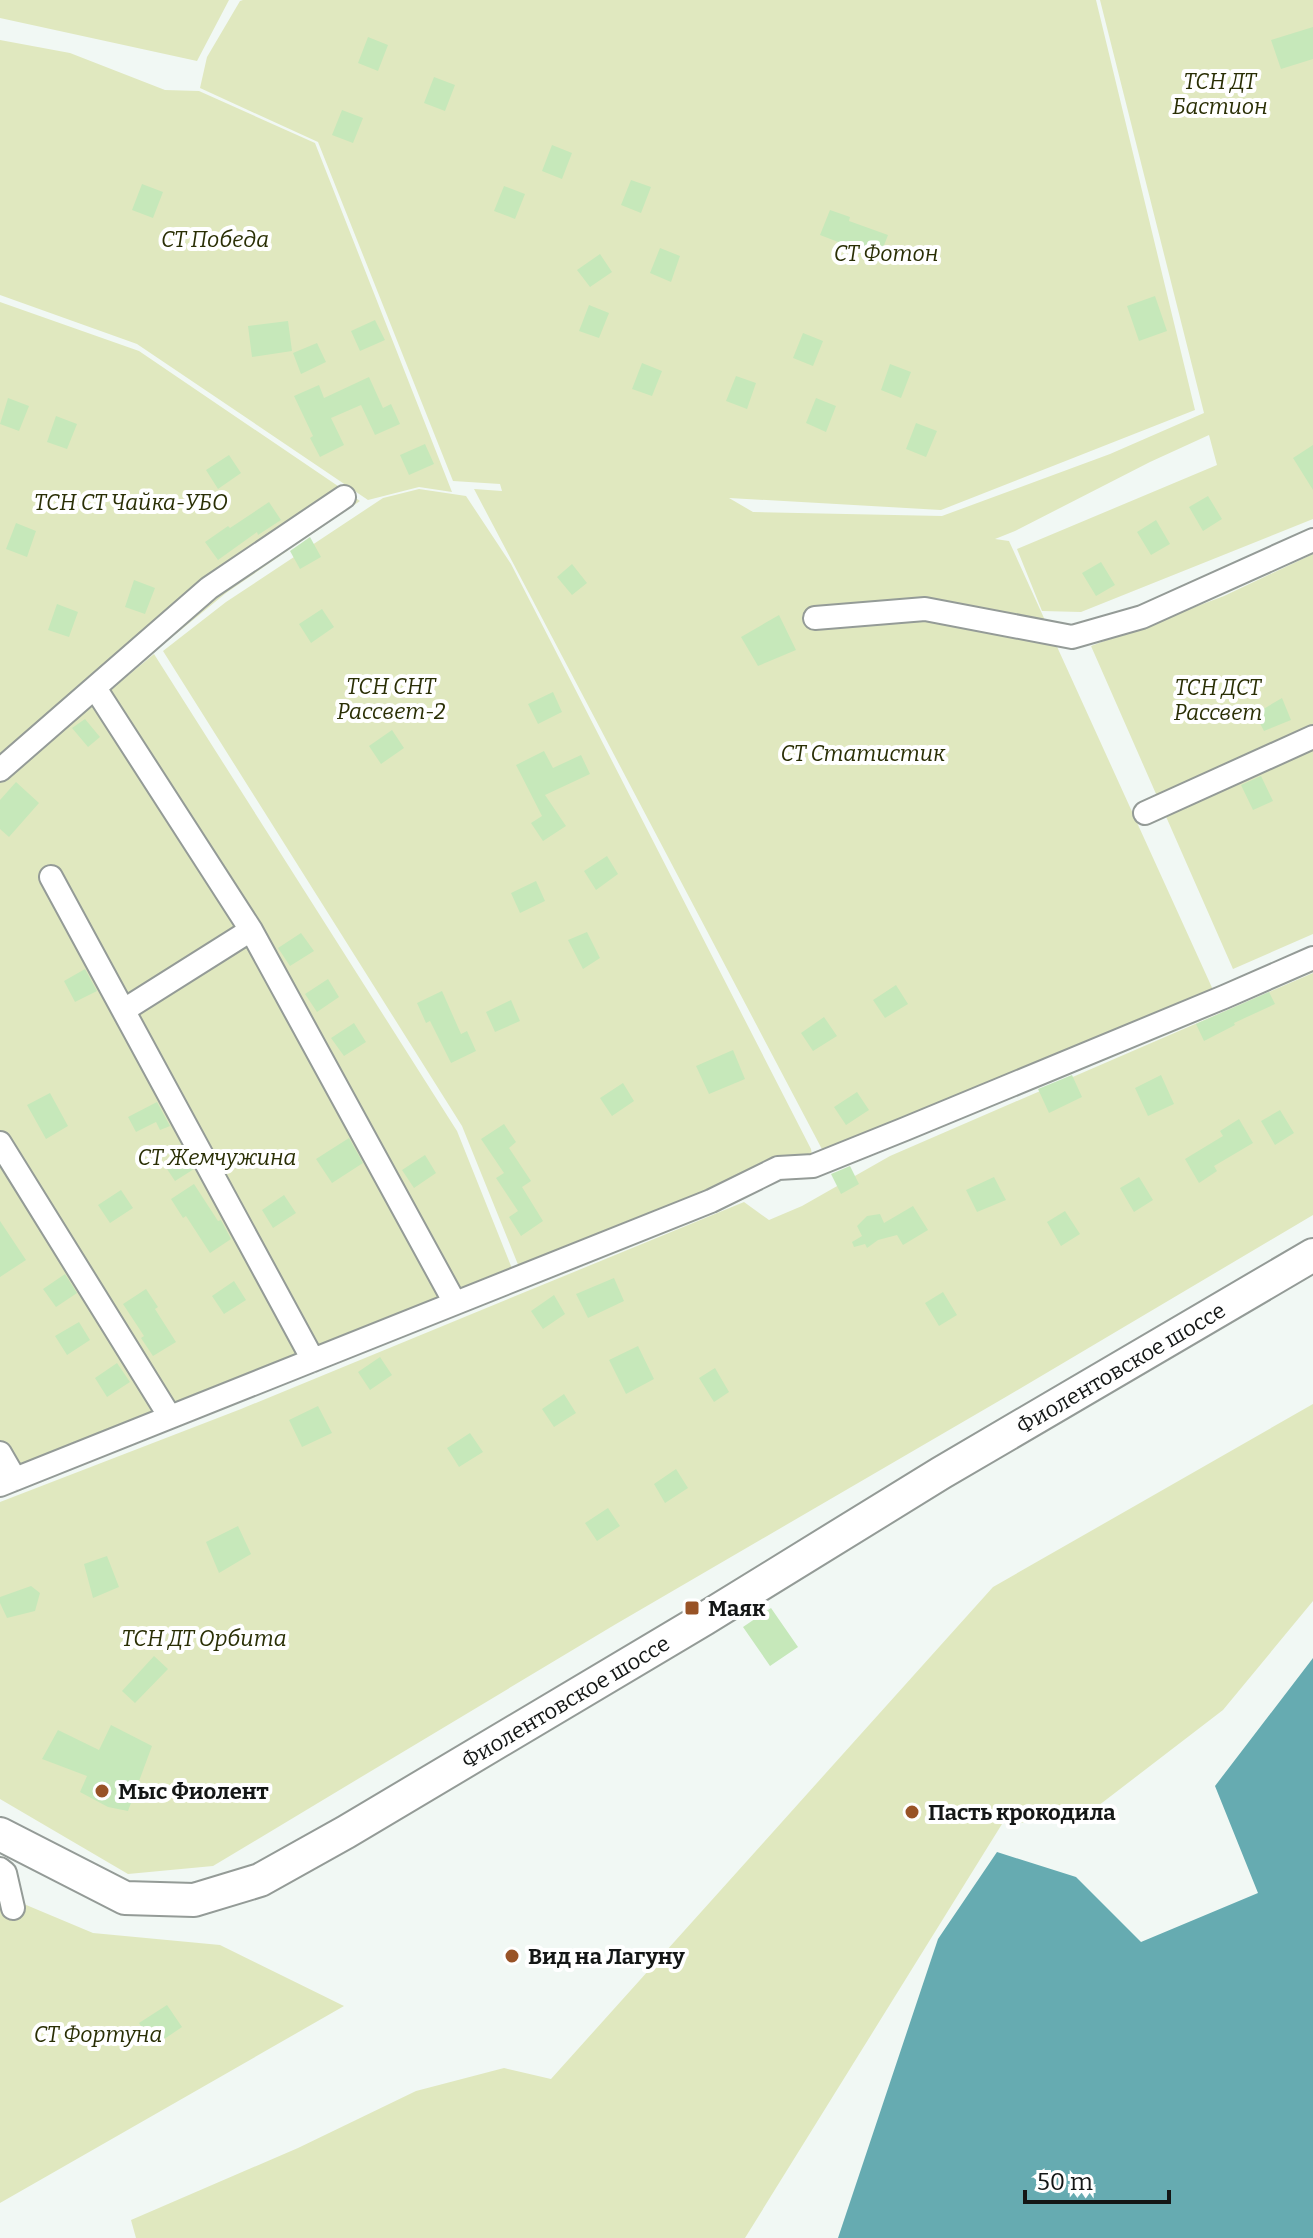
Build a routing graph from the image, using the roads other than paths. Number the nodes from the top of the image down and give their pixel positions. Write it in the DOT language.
graph roads {
  1 [pos="344,497"];
  2 [pos="1313,540"];
  3 [pos="815,618"];
  4 [pos="95,688"];
  5 [pos="1313,737"];
  6 [pos="0,770"];
  7 [pos="1145,813"];
  8 [pos="51,877"];
  9 [pos="251,930"];
  10 [pos="1313,958"];
  11 [pos="124,1010"];
  12 [pos="0,1143"];
  13 [pos="1313,1255"];
  14 [pos="455,1303"];
  15 [pos="313,1360"];
  16 [pos="170,1417"];
  17 [pos="0,1453"];
  18 [pos="8,1482"];
  19 [pos="0,1834"];
  20 [pos="0,1869"];
  21 [pos="13,1908"];
  1 -- 4 [label="street"];
  2 -- 3 [label="street"];
  4 -- 6 [label="street"];
  4 -- 9 [label="street"];
  5 -- 7 [label="street"];
  8 -- 11 [label="street"];
  9 -- 11 [label="street"];
  9 -- 14 [label="street"];
  10 -- 14 [label="street"];
  11 -- 15 [label="street"];
  12 -- 16 [label="street"];
  13 -- 19 [label="main road, Фиолентовское шоссе"];
  14 -- 15 [label="street"];
  15 -- 16 [label="street"];
  16 -- 18 [label="street"];
  17 -- 18 [label="street"];
  20 -- 21 [label="street"];
}
